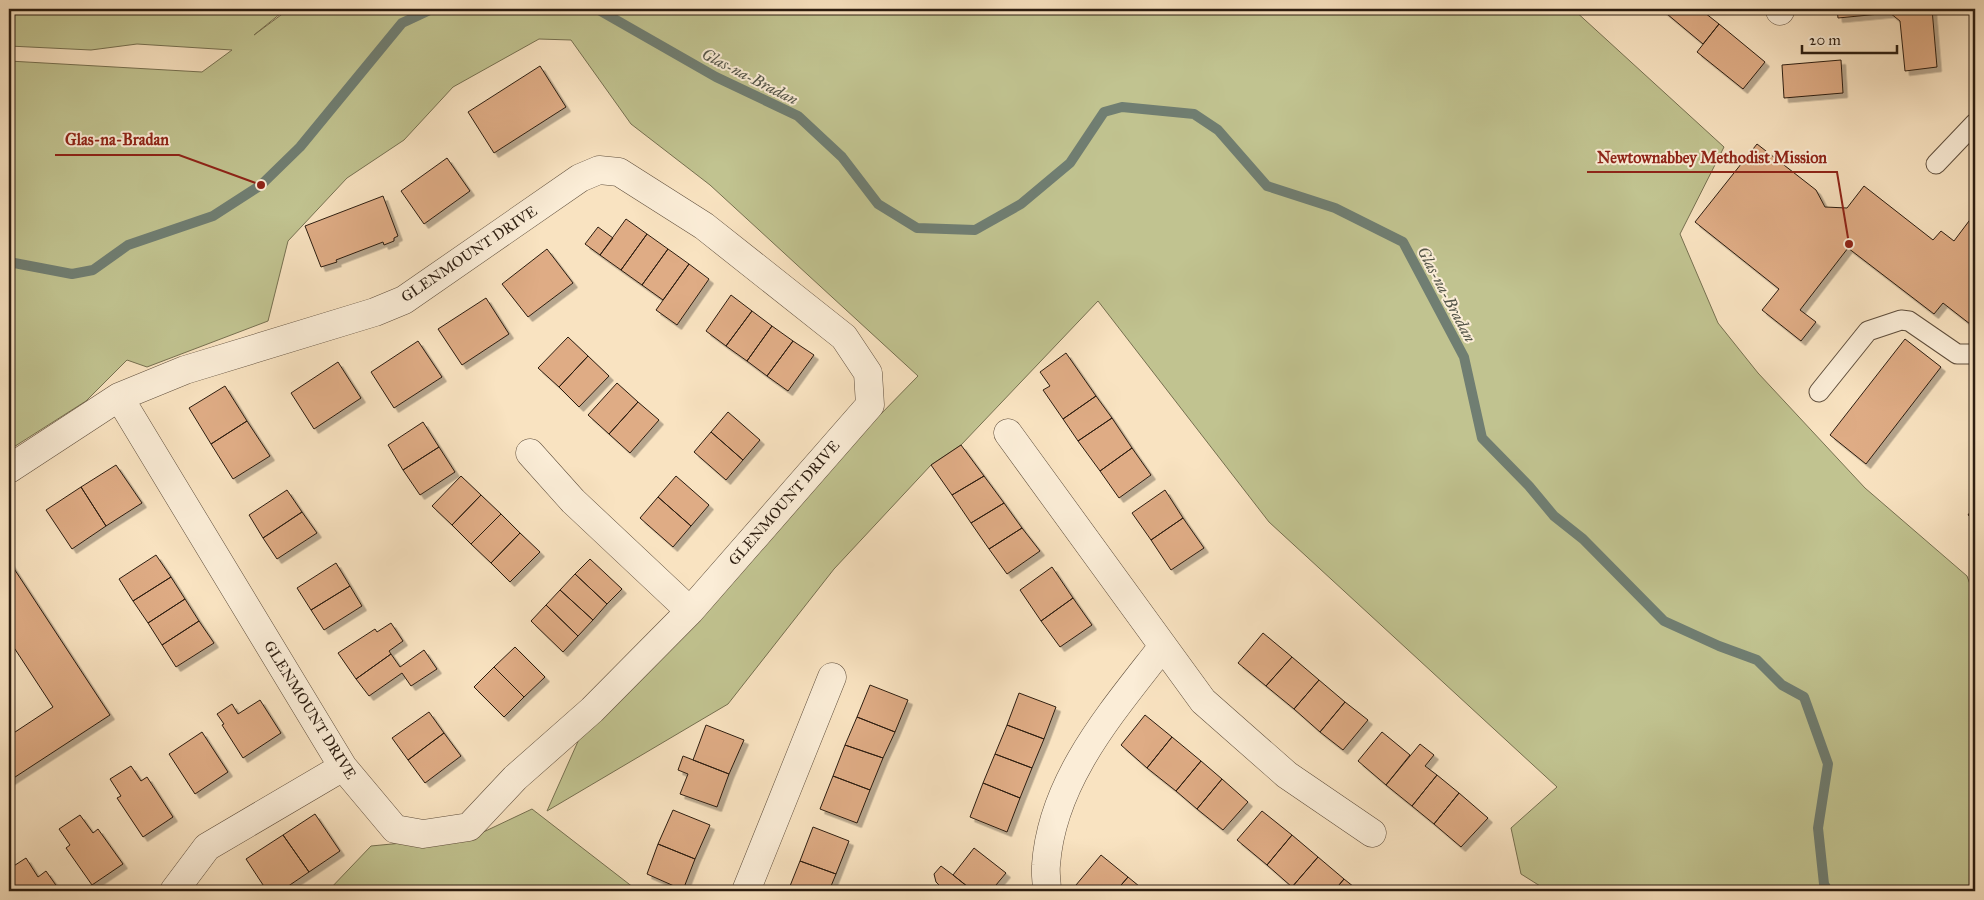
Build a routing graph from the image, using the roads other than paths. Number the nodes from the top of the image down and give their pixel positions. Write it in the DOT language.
graph roads {
  1 [pos="1975,123"];
  2 [pos="1936,164"];
  3 [pos="1975,354"];
  4 [pos="1819,392"];
  5 [pos="118,397"];
  6 [pos="1008,433"];
  7 [pos="530,453"];
  8 [pos="9,470"];
  9 [pos="690,611"];
  10 [pos="1163,646"];
  11 [pos="832,678"];
  12 [pos="342,767"];
  13 [pos="1372,833"];
  14 [pos="174,891"];
  15 [pos="746,891"];
  16 [pos="1047,891"];
  1 -- 2 [label="lane"];
  3 -- 4 [label="lane"];
  5 -- 8 [label="street, GLENMOUNT DRIVE"];
  5 -- 9 [label="street, GLENMOUNT DRIVE"];
  5 -- 12 [label="street, GLENMOUNT DRIVE"];
  6 -- 10 [label="street"];
  7 -- 9 [label="street"];
  9 -- 12 [label="street, GLENMOUNT DRIVE"];
  10 -- 13 [label="street"];
  10 -- 16 [label="street"];
  11 -- 15 [label="street"];
  12 -- 14 [label="street"];
}
